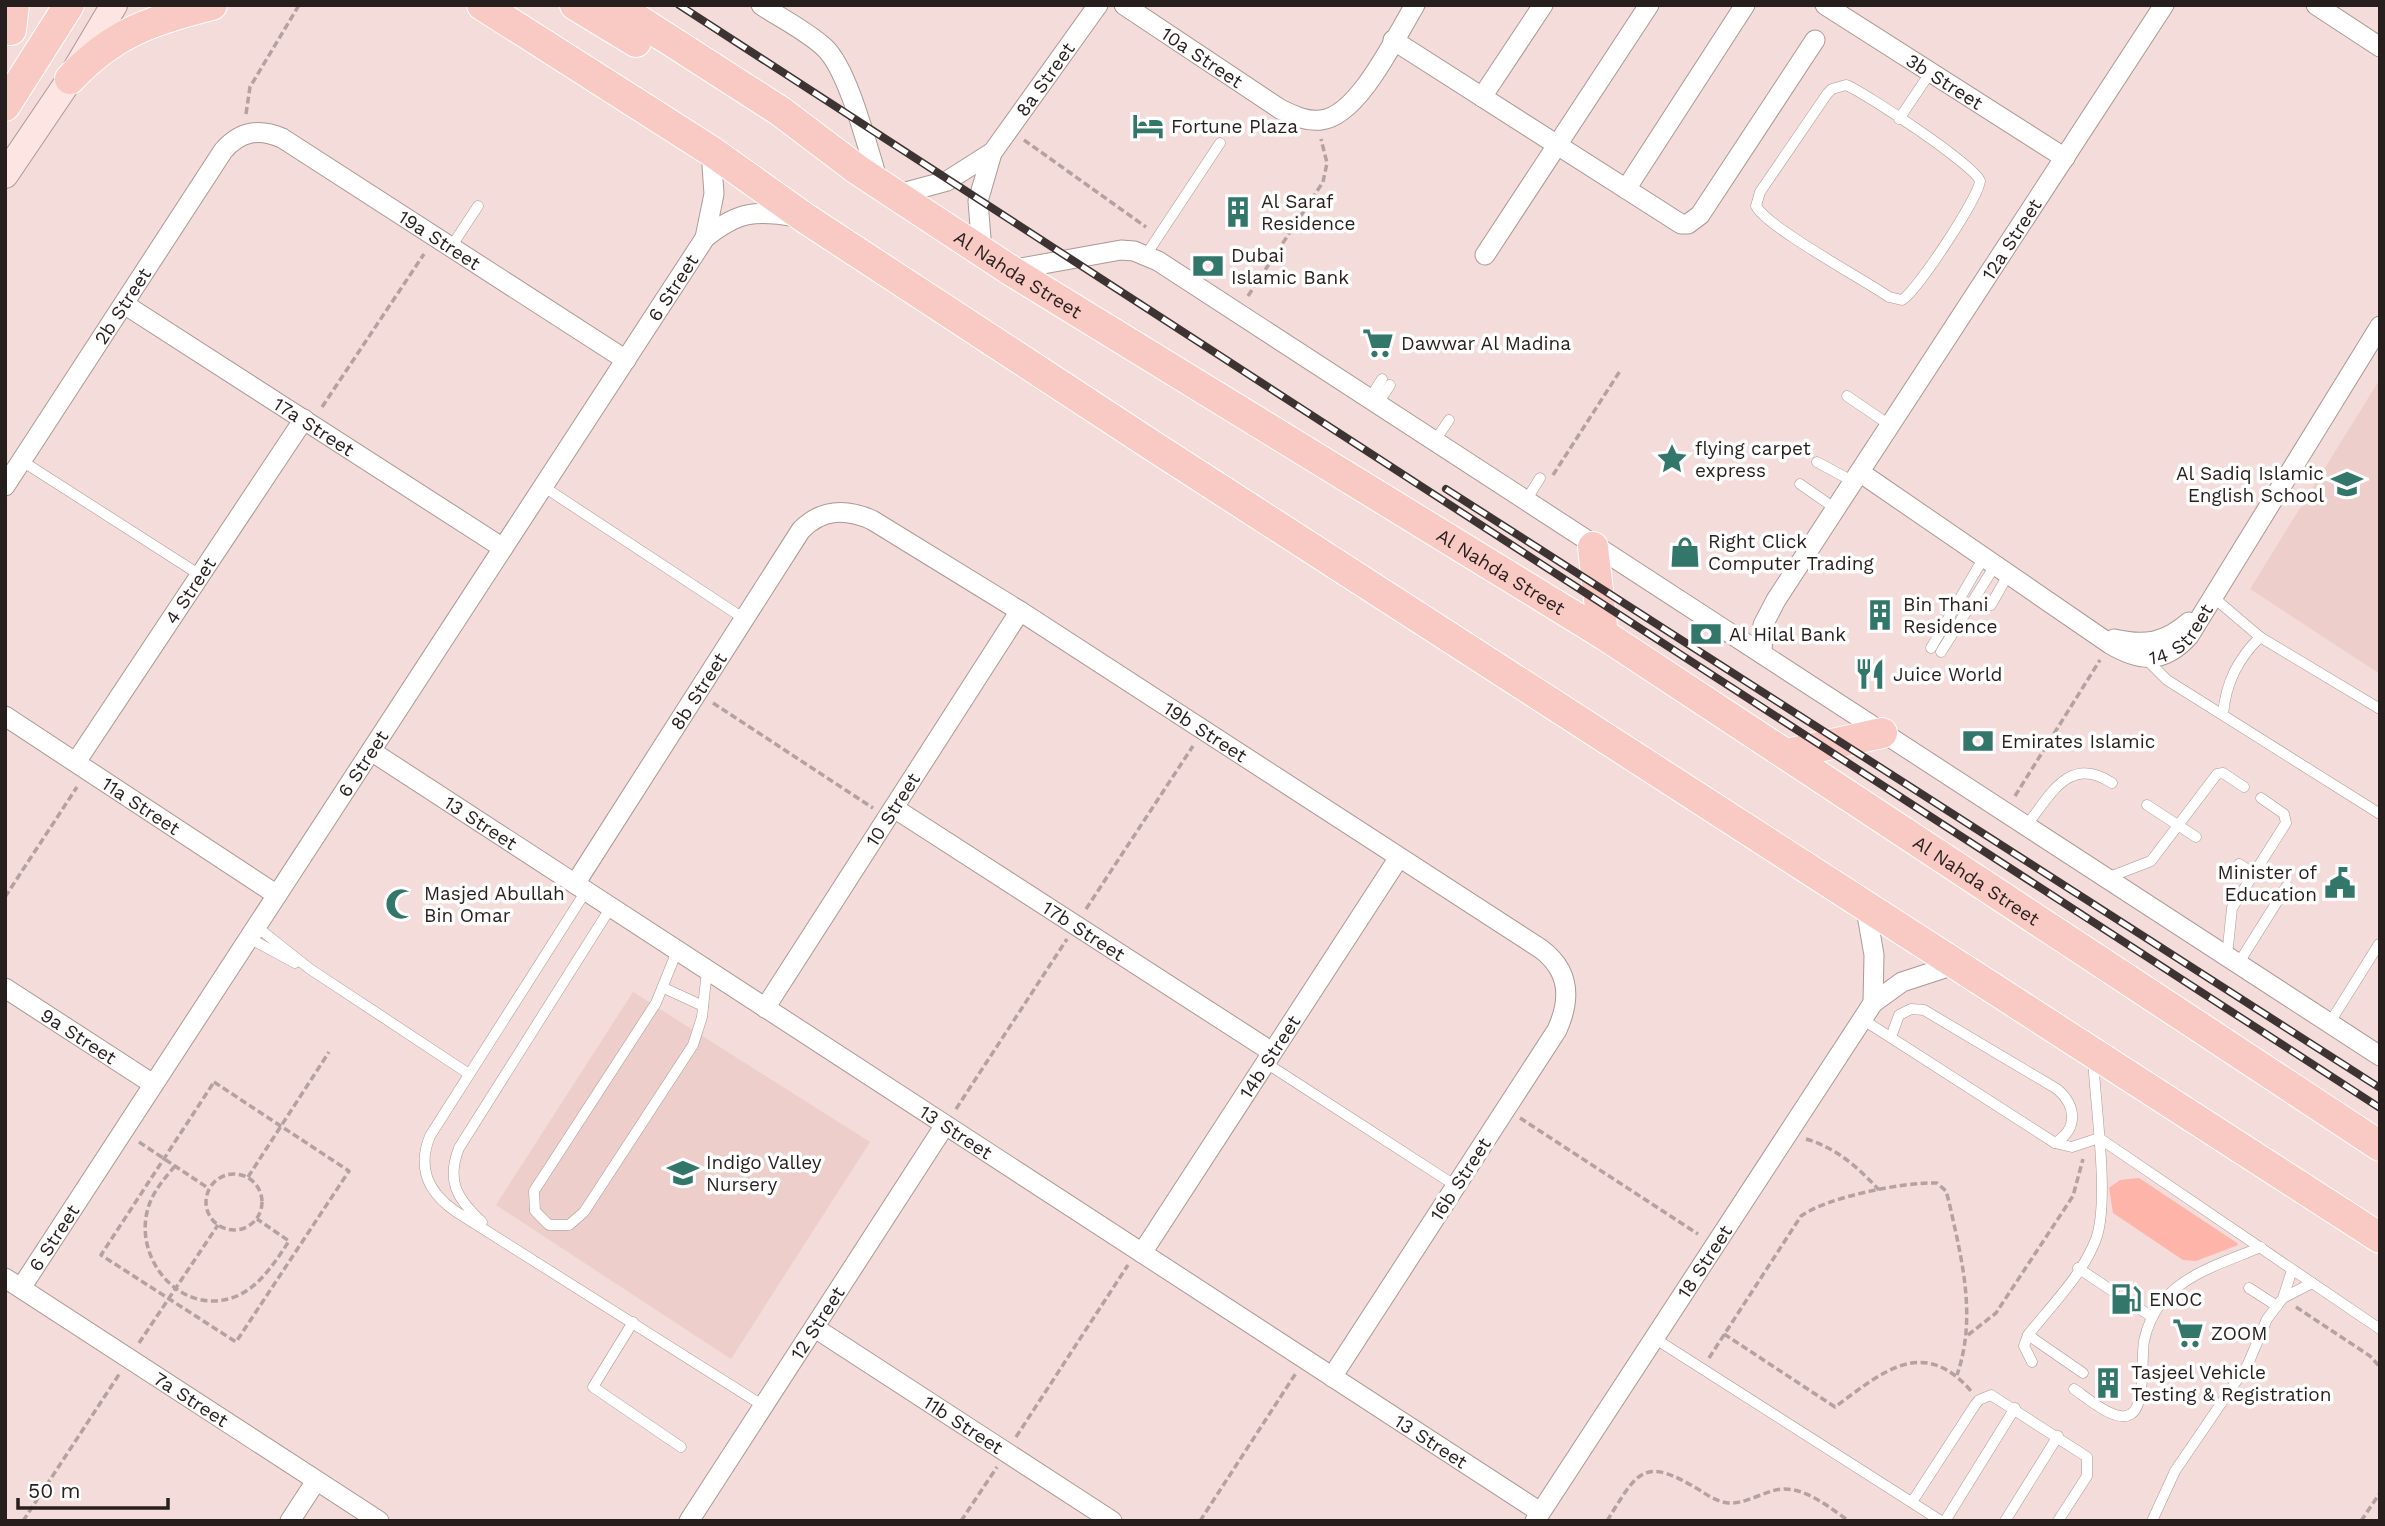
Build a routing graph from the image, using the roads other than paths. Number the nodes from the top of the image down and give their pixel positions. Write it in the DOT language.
graph roads {
  1 [pos="28,5"];
  2 [pos="69,5"];
  3 [pos="114,5"];
  4 [pos="212,5"];
  5 [pos="482,5"];
  6 [pos="575,5"];
  7 [pos="615,5"];
  8 [pos="761,5"];
  9 [pos="1098,5"];
  10 [pos="1124,5"];
  11 [pos="1415,5"];
  12 [pos="1543,5"];
  13 [pos="1649,5"];
  14 [pos="1745,5"];
  15 [pos="1825,5"];
  16 [pos="2316,5"];
  17 [pos="2164,6"];
  18 [pos="10,25"];
  19 [pos="1393,40"];
  20 [pos="1815,40"];
  21 [pos="2380,47"];
  22 [pos="1930,73"];
  23 [pos="1370,77"];
  24 [pos="70,79"];
  25 [pos="1482,97"];
  26 [pos="5,106"];
  27 [pos="1280,109"];
  28 [pos="1899,119"];
  29 [pos="248,133"];
  30 [pos="1220,143"];
  31 [pos="1558,145"];
  32 [pos="711,151"];
  33 [pos="992,153"];
  34 [pos="2065,158"];
  35 [pos="5,175"];
  36 [pos="877,183"];
  37 [pos="1626,189"];
  38 [pos="478,206"];
  39 [pos="805,218"];
  40 [pos="705,238"];
  41 [pos="443,242"];
  42 [pos="982,251"];
  43 [pos="1146,255"];
  44 [pos="1485,255"];
  45 [pos="1010,270"];
  46 [pos="124,304"];
  47 [pos="2380,326"];
  48 [pos="626,360"];
  49 [pos="1386,382"];
  50 [pos="1847,396"];
  51 [pos="1373,403"];
  52 [pos="1449,420"];
  53 [pos="307,421"];
  54 [pos="1891,426"];
  55 [pos="1434,443"];
  56 [pos="22,461"];
  57 [pos="1817,462"];
  58 [pos="1539,478"];
  59 [pos="1857,478"];
  60 [pos="1800,484"];
  61 [pos="5,486"];
  62 [pos="544,487"];
  63 [pos="1529,505"];
  64 [pos="1836,509"];
  65 [pos="834,512"];
  66 [pos="1593,547"];
  67 [pos="503,548"];
  68 [pos="1997,564"];
  69 [pos="200,575"];
  70 [pos="2213,597"];
  71 [pos="1991,605"];
  72 [pos="1020,611"];
  73 [pos="743,618"];
  74 [pos="1603,634"];
  75 [pos="2260,637"];
  76 [pos="2103,638"];
  77 [pos="1936,650"];
  78 [pos="1762,654"];
  79 [pos="2146,659"];
  80 [pos="2380,709"];
  81 [pos="2223,714"];
  82 [pos="5,716"];
  83 [pos="1882,733"];
  84 [pos="371,751"];
  85 [pos="1787,754"];
  86 [pos="83,766"];
  87 [pos="2112,783"];
  88 [pos="2244,786"];
  89 [pos="2261,798"];
  90 [pos="2147,805"];
  91 [pos="891,813"];
  92 [pos="2380,814"];
  93 [pos="2026,826"];
  94 [pos="2178,826"];
  95 [pos="2196,837"];
  96 [pos="1398,859"];
  97 [pos="2238,864"];
  98 [pos="2254,874"];
  99 [pos="2105,878"];
  100 [pos="2287,886"];
  101 [pos="580,888"];
  102 [pos="277,895"];
  103 [pos="611,907"];
  104 [pos="1866,909"];
  105 [pos="253,932"];
  106 [pos="2379,944"];
  107 [pos="677,951"];
  108 [pos="2232,960"];
  109 [pos="1954,965"];
  110 [pos="707,970"];
  111 [pos="1564,974"];
  112 [pos="5,988"];
  113 [pos="664,988"];
  114 [pos="703,1006"];
  115 [pos="765,1008"];
  116 [pos="1867,1011"];
  117 [pos="2329,1024"];
  118 [pos="1891,1037"];
  119 [pos="2093,1051"];
  120 [pos="2380,1056"];
  121 [pos="1269,1058"];
  122 [pos="469,1074"];
  123 [pos="153,1084"];
  124 [pos="2198,1118"];
  125 [pos="945,1125"];
  126 [pos="2099,1138"];
  127 [pos="2055,1143"];
  128 [pos="2380,1146"];
  129 [pos="1456,1186"];
  130 [pos="2380,1220"];
  131 [pos="495,1234"];
  132 [pos="2380,1238"];
  133 [pos="2260,1247"];
  134 [pos="1140,1252"];
  135 [pos="2078,1268"];
  136 [pos="2292,1270"];
  137 [pos="13,1283"];
  138 [pos="2312,1283"];
  139 [pos="2249,1288"];
  140 [pos="2114,1292"];
  141 [pos="2280,1302"];
  142 [pos="2137,1307"];
  143 [pos="2152,1317"];
  144 [pos="633,1322"];
  145 [pos="815,1328"];
  146 [pos="2380,1329"];
  147 [pos="2028,1335"];
  148 [pos="1654,1338"];
  149 [pos="2032,1362"];
  150 [pos="2083,1373"];
  151 [pos="1332,1377"];
  152 [pos="2074,1389"];
  153 [pos="2126,1401"];
  154 [pos="762,1405"];
  155 [pos="2137,1407"];
  156 [pos="2015,1408"];
  157 [pos="2058,1436"];
  158 [pos="681,1447"];
  159 [pos="316,1481"];
  160 [pos="1912,1502"];
  161 [pos="1538,1517"];
  162 [pos="290,1521"];
  163 [pos="379,1521"];
  164 [pos="689,1521"];
  165 [pos="1112,1521"];
  166 [pos="1943,1521"];
  167 [pos="2005,1521"];
  168 [pos="2058,1521"];
  169 [pos="2152,1521"];
  1 -- 18 [label="main road"];
  2 -- 26 [label="main road"];
  3 -- 24 [label="main road"];
  4 -- 24 [label="main road"];
  5 -- 32 [label="main road"];
  6 -- 36 [label="main road"];
  7 -- 36 [label="main road, Al Nahda Street"];
  8 -- 36 [label="street"];
  9 -- 33 [label="street, 8a Street"];
  10 -- 27 [label="street, 10a Street"];
  11 -- 19 [label="street, 10a Street"];
  12 -- 25 [label="street"];
  13 -- 31 [label="street"];
  14 -- 37 [label="street"];
  15 -- 22 [label="street, 3b Street"];
  16 -- 21 [label="street"];
  17 -- 34 [label="street, 12a Street"];
  19 -- 23 [label="street, 10a Street"];
  19 -- 25 [label="street"];
  20 -- 37 [label="street"];
  22 -- 28 [label="lane"];
  22 -- 34 [label="street, 3b Street"];
  23 -- 27 [label="street, 10a Street"];
  23 -- 27 [label="street, 10a Street"];
  24 -- 35 [label="main road"];
  25 -- 31 [label="street"];
  28 -- 28 [label="lane"];
  29 -- 41 [label="street, 19a Street"];
  29 -- 46 [label="street, 2b Street"];
  30 -- 43 [label="lane"];
  31 -- 37 [label="street"];
  31 -- 44 [label="street"];
  32 -- 39 [label="main road"];
  32 -- 40 [label="street, 6 Street"];
  33 -- 36 [label="street, 8a Street"];
  33 -- 42 [label="street, 8a Street"];
  34 -- 54 [label="street, 12a Street"];
  36 -- 42 [label="main road, Al Nahda Street"];
  38 -- 41 [label="lane"];
  39 -- 40 [label="street, 6 Street"];
  39 -- 104 [label="main road"];
  40 -- 48 [label="street, 6 Street"];
  41 -- 48 [label="street, 19a Street"];
  42 -- 45 [label="main road, Al Nahda Street"];
  43 -- 45 [label="street"];
  43 -- 51 [label="street"];
  45 -- 74 [label="main road, Al Nahda Street"];
  46 -- 53 [label="street, 17a Street"];
  46 -- 56 [label="street, 2b Street"];
  47 -- 70 [label="street"];
  48 -- 62 [label="street, 6 Street"];
  49 -- 51 [label="lane"];
  50 -- 54 [label="lane"];
  51 -- 55 [label="street"];
  52 -- 55 [label="lane"];
  53 -- 67 [label="street, 17a Street"];
  53 -- 69 [label="street, 4 Street"];
  54 -- 59 [label="street, 12a Street"];
  55 -- 63 [label="street"];
  56 -- 61 [label="street, 2b Street"];
  56 -- 69 [label="lane"];
  57 -- 59 [label="lane"];
  58 -- 63 [label="lane"];
  59 -- 64 [label="street, 12a Street"];
  59 -- 68 [label="street, 14 Street"];
  60 -- 64 [label="lane"];
  62 -- 67 [label="street, 6 Street"];
  62 -- 73 [label="lane"];
  63 -- 66 [label="street"];
  64 -- 78 [label="street, 12a Street"];
  65 -- 72 [label="street, 19b Street"];
  65 -- 73 [label="street, 8b Street"];
  66 -- 74 [label="main road"];
  66 -- 78 [label="street"];
  67 -- 84 [label="street, 6 Street"];
  68 -- 71 [label="lane"];
  68 -- 76 [label="street, 14 Street"];
  68 -- 77 [label="lane"];
  69 -- 86 [label="street, 4 Street"];
  70 -- 75 [label="lane"];
  70 -- 76 [label="street, 14 Street"];
  70 -- 79 [label="street, 14 Street"];
  72 -- 91 [label="street, 10 Street"];
  72 -- 96 [label="street, 19b Street"];
  73 -- 101 [label="street, 8b Street"];
  74 -- 85 [label="main road, Al Nahda Street"];
  75 -- 80 [label="lane"];
  75 -- 81 [label="lane"];
  76 -- 79 [label="street, 14 Street"];
  78 -- 83 [label="street"];
  79 -- 81 [label="lane"];
  81 -- 92 [label="lane"];
  82 -- 86 [label="street, 11a Street"];
  83 -- 85 [label="main road"];
  83 -- 93 [label="street"];
  84 -- 101 [label="street, 13 Street"];
  84 -- 102 [label="street, 6 Street"];
  85 -- 128 [label="main road, Al Nahda Street"];
  86 -- 102 [label="street, 11a Street"];
  87 -- 93 [label="lane"];
  88 -- 94 [label="lane"];
  89 -- 98 [label="lane"];
  90 -- 94 [label="lane"];
  91 -- 115 [label="street, 10 Street"];
  91 -- 121 [label="street, 17b Street"];
  93 -- 99 [label="street"];
  94 -- 95 [label="lane"];
  94 -- 99 [label="lane"];
  96 -- 111 [label="street, 19b Street"];
  96 -- 121 [label="street, 14b Street"];
  97 -- 98 [label="lane"];
  98 -- 108 [label="lane"];
  99 -- 108 [label="street"];
  100 -- 108 [label="lane"];
  101 -- 103 [label="street, 13 Street"];
  101 -- 122 [label="lane"];
  102 -- 105 [label="street, 6 Street"];
  103 -- 107 [label="street, 13 Street"];
  103 -- 131 [label="lane"];
  104 -- 109 [label="main road"];
  104 -- 116 [label="street"];
  105 -- 122 [label="lane"];
  105 -- 123 [label="street, 6 Street"];
  106 -- 117 [label="lane"];
  107 -- 110 [label="street, 13 Street"];
  107 -- 113 [label="lane"];
  108 -- 117 [label="street"];
  109 -- 116 [label="street, 18 Street"];
  109 -- 119 [label="main road"];
  110 -- 114 [label="lane"];
  110 -- 115 [label="street, 13 Street"];
  111 -- 129 [label="street, 16b Street"];
  112 -- 123 [label="street, 9a Street"];
  113 -- 114 [label="lane"];
  113 -- 114 [label="lane"];
  115 -- 125 [label="street, 13 Street"];
  116 -- 118 [label="lane"];
  116 -- 148 [label="street, 18 Street"];
  117 -- 120 [label="street"];
  118 -- 127 [label="lane"];
  118 -- 127 [label="lane"];
  119 -- 124 [label="main road"];
  119 -- 126 [label="lane"];
  121 -- 129 [label="lane"];
  121 -- 134 [label="street, 14b Street"];
  122 -- 131 [label="lane"];
  123 -- 137 [label="street, 6 Street"];
  124 -- 130 [label="main road"];
  124 -- 132 [label="main road"];
  125 -- 134 [label="street, 13 Street"];
  125 -- 145 [label="street, 12 Street"];
  126 -- 127 [label="lane"];
  126 -- 133 [label="lane"];
  126 -- 135 [label="lane"];
  129 -- 151 [label="street, 16b Street"];
  131 -- 144 [label="lane"];
  133 -- 136 [label="lane"];
  133 -- 143 [label="lane"];
  134 -- 151 [label="street, 13 Street"];
  135 -- 140 [label="lane"];
  135 -- 147 [label="lane"];
  136 -- 138 [label="lane"];
  136 -- 141 [label="lane"];
  137 -- 159 [label="street, 7a Street"];
  138 -- 141 [label="lane"];
  138 -- 146 [label="lane"];
  139 -- 141 [label="lane"];
  141 -- 169 [label="lane"];
  142 -- 143 [label="lane"];
  143 -- 155 [label="lane"];
  144 -- 154 [label="lane"];
  144 -- 158 [label="lane"];
  145 -- 154 [label="street, 12 Street"];
  145 -- 165 [label="street, 11b Street"];
  147 -- 149 [label="lane"];
  147 -- 150 [label="lane"];
  148 -- 160 [label="lane"];
  148 -- 161 [label="street, 18 Street"];
  151 -- 161 [label="street, 13 Street"];
  152 -- 155 [label="lane"];
  153 -- 155 [label="lane"];
  154 -- 164 [label="street, 12 Street"];
  156 -- 157 [label="lane"];
  156 -- 160 [label="lane"];
  156 -- 166 [label="lane"];
  157 -- 167 [label="lane"];
  157 -- 168 [label="lane"];
  159 -- 162 [label="street"];
  159 -- 163 [label="street, 7a Street"];
  160 -- 166 [label="lane"];
}
